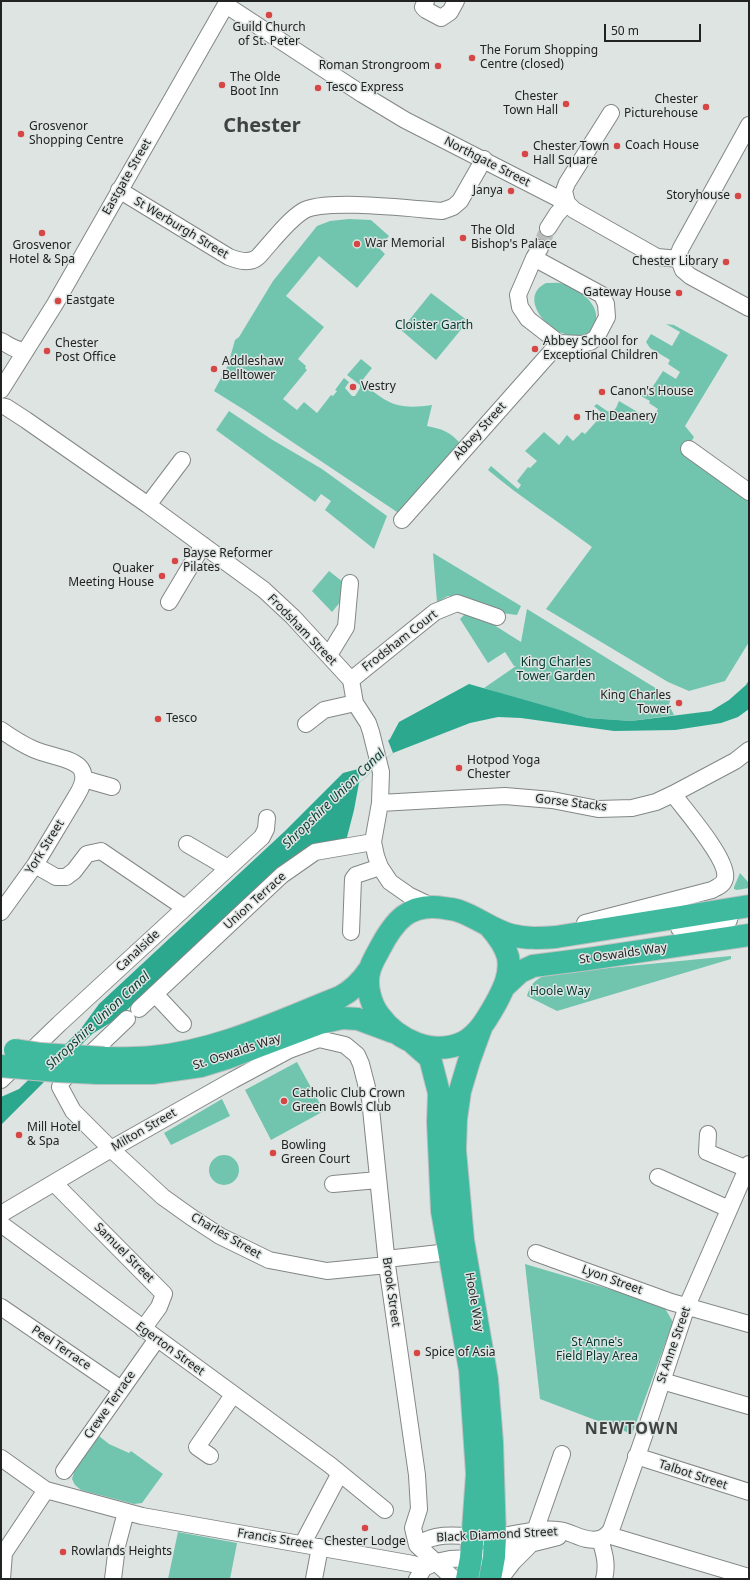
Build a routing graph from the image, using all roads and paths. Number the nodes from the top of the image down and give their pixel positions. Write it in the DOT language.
graph roads {
  1 [pos="426,1"];
  2 [pos="456,1"];
  3 [pos="227,3"];
  4 [pos="611,113"];
  5 [pos="749,125"];
  6 [pos="484,160"];
  7 [pos="119,190"];
  8 [pos="567,203"];
  9 [pos="548,228"];
  10 [pos="680,259"];
  11 [pos="749,308"];
  12 [pos="1,341"];
  13 [pos="559,343"];
  14 [pos="27,349"];
  15 [pos="1,390"];
  16 [pos="1,406"];
  17 [pos="689,449"];
  18 [pos="182,460"];
  19 [pos="749,492"];
  20 [pos="148,505"];
  21 [pos="402,520"];
  22 [pos="203,545"];
  23 [pos="350,583"];
  24 [pos="169,602"];
  25 [pos="497,618"];
  26 [pos="328,656"];
  27 [pos="351,680"];
  28 [pos="355,703"];
  29 [pos="306,724"];
  30 [pos="1,730"];
  31 [pos="749,750"];
  32 [pos="84,779"];
  33 [pos="112,787"];
  34 [pos="673,794"];
  35 [pos="380,803"];
  36 [pos="267,818"];
  37 [pos="373,842"];
  38 [pos="187,844"];
  39 [pos="35,864"];
  40 [pos="380,867"];
  41 [pos="228,868"];
  42 [pos="431,906"];
  43 [pos="749,906"];
  44 [pos="185,908"];
  45 [pos="1,912"];
  46 [pos="749,916"];
  47 [pos="489,926"];
  48 [pos="607,929"];
  49 [pos="351,932"];
  50 [pos="749,935"];
  51 [pos="556,937"];
  52 [pos="370,970"];
  53 [pos="504,987"];
  54 [pos="155,994"];
  55 [pos="183,1024"];
  56 [pos="481,1028"];
  57 [pos="396,1033"];
  58 [pos="414,1044"];
  59 [pos="345,1045"];
  60 [pos="289,1050"];
  61 [pos="6,1055"];
  62 [pos="100,1065"];
  63 [pos="201,1066"];
  64 [pos="1,1080"];
  65 [pos="60,1087"];
  66 [pos="708,1134"];
  67 [pos="111,1149"];
  68 [pos="748,1166"];
  69 [pos="658,1177"];
  70 [pos="378,1180"];
  71 [pos="54,1184"];
  72 [pos="332,1184"];
  73 [pos="743,1195"];
  74 [pos="730,1210"];
  75 [pos="1,1214"];
  76 [pos="1,1224"];
  77 [pos="449,1252"];
  78 [pos="536,1253"];
  79 [pos="387,1262"];
  80 [pos="687,1306"];
  81 [pos="1,1307"];
  82 [pos="749,1324"];
  83 [pos="143,1329"];
  84 [pos="157,1340"];
  85 [pos="662,1381"];
  86 [pos="121,1389"];
  87 [pos="233,1395"];
  88 [pos="749,1406"];
  89 [pos="562,1454"];
  90 [pos="210,1456"];
  91 [pos="636,1456"];
  92 [pos="1,1458"];
  93 [pos="64,1471"];
  94 [pos="340,1473"];
  95 [pos="46,1490"];
  96 [pos="749,1492"];
  97 [pos="384,1510"];
  98 [pos="126,1512"];
  99 [pos="606,1535"];
  100 [pos="473,1536"];
  101 [pos="533,1537"];
  102 [pos="303,1543"];
  103 [pos="417,1545"];
  104 [pos="320,1547"];
  105 [pos="495,1547"];
  106 [pos="2,1552"];
  107 [pos="469,1569"];
  108 [pos="421,1570"];
  109 [pos="749,1577"];
  110 [pos="2,1579"];
  111 [pos="113,1579"];
  112 [pos="314,1579"];
  113 [pos="454,1579"];
  114 [pos="490,1579"];
  115 [pos="500,1579"];
  116 [pos="604,1579"];
  1 -- 2 [label="street"];
  3 -- 6 [label="street, Northgate Street"];
  3 -- 7 [label="street, Eastgate Street"];
  4 -- 8 [label="street"];
  5 -- 10 [label="street"];
  6 -- 7 [label="street, St Werburgh Street"];
  6 -- 8 [label="street, Northgate Street"];
  7 -- 14 [label="street, Eastgate Street"];
  8 -- 9 [label="street"];
  8 -- 10 [label="street, Northgate Street"];
  10 -- 11 [label="street"];
  12 -- 14 [label="street"];
  13 -- 13 [label="street"];
  13 -- 21 [label="street, Abbey Street"];
  14 -- 15 [label="street, Eastgate Street"];
  16 -- 20 [label="street, Frodsham Street"];
  17 -- 19 [label="street"];
  18 -- 20 [label="street"];
  20 -- 22 [label="street, Frodsham Street"];
  22 -- 24 [label="street"];
  22 -- 26 [label="street, Frodsham Street"];
  23 -- 26 [label="street"];
  25 -- 27 [label="street, Frodsham Court"];
  26 -- 27 [label="street, Frodsham Street"];
  27 -- 28 [label="street"];
  28 -- 29 [label="street"];
  28 -- 35 [label="street"];
  30 -- 32 [label="street"];
  31 -- 34 [label="street, Gorse Stacks"];
  32 -- 33 [label="street"];
  32 -- 39 [label="street, York Street"];
  34 -- 35 [label="street, Gorse Stacks"];
  34 -- 51 [label="street"];
  35 -- 37 [label="street"];
  36 -- 41 [label="street, Canalside"];
  37 -- 40 [label="street"];
  37 -- 54 [label="street, Union Terrace"];
  38 -- 41 [label="street"];
  39 -- 44 [label="street"];
  39 -- 45 [label="street, York Street"];
  40 -- 42 [label="street"];
  40 -- 49 [label="street"];
  41 -- 44 [label="street, Canalside"];
  42 -- 47 [label="highway"];
  42 -- 52 [label="highway"];
  43 -- 48 [label="highway"];
  44 -- 64 [label="street, Canalside"];
  46 -- 48 [label="street"];
  47 -- 51 [label="highway"];
  47 -- 53 [label="highway"];
  48 -- 51 [label="highway"];
  50 -- 53 [label="highway, St Oswalds Way"];
  52 -- 57 [label="highway"];
  52 -- 62 [label="highway, St. Oswalds Way"];
  53 -- 56 [label="highway"];
  54 -- 55 [label="street"];
  54 -- 65 [label="street, Union Terrace"];
  56 -- 58 [label="highway"];
  56 -- 105 [label="highway, Hoole Way"];
  57 -- 58 [label="highway"];
  57 -- 63 [label="highway, St. Oswalds Way"];
  58 -- 77 [label="highway, Hoole Way"];
  59 -- 60 [label="street, Milton Street"];
  59 -- 70 [label="street, Brook Street"];
  60 -- 63 [label="street, Milton Street"];
  60 -- 67 [label="street, Milton Street"];
  61 -- 62 [label="highway, St. Oswalds Way, bridge"];
  62 -- 63 [label="highway, St. Oswalds Way"];
  65 -- 67 [label="street, Charles Street"];
  66 -- 68 [label="street"];
  67 -- 71 [label="street, Milton Street"];
  67 -- 79 [label="street, Charles Street"];
  68 -- 73 [label="street, St Anne Street"];
  69 -- 74 [label="street"];
  70 -- 72 [label="street"];
  70 -- 79 [label="street, Brook Street"];
  71 -- 75 [label="street, Milton Street"];
  71 -- 83 [label="street, Samuel Street"];
  73 -- 74 [label="street, St Anne Street"];
  74 -- 80 [label="street, St Anne Street"];
  76 -- 83 [label="street, Egerton Street"];
  77 -- 79 [label="street, Charles Street"];
  77 -- 100 [label="highway, Hoole Way"];
  78 -- 80 [label="street, Lyon Street"];
  79 -- 103 [label="street, Brook Street"];
  80 -- 82 [label="street, Lyon Street"];
  80 -- 85 [label="street, St Anne Street"];
  81 -- 86 [label="street, Peel Terrace"];
  83 -- 84 [label="street, Egerton Street"];
  84 -- 86 [label="street, Crewe Terrace"];
  84 -- 87 [label="street, Egerton Street"];
  85 -- 88 [label="street"];
  85 -- 91 [label="street, St Anne Street"];
  86 -- 93 [label="street, Crewe Terrace"];
  87 -- 90 [label="street"];
  87 -- 94 [label="street, Egerton Street"];
  89 -- 101 [label="street"];
  91 -- 96 [label="street, Talbot Street"];
  91 -- 99 [label="street, St Anne Street"];
  92 -- 95 [label="street, Francis Street"];
  94 -- 97 [label="street, Egerton Street"];
  94 -- 102 [label="street"];
  95 -- 98 [label="street, Francis Street"];
  95 -- 106 [label="street"];
  98 -- 102 [label="street, Francis Street"];
  98 -- 111 [label="street"];
  99 -- 101 [label="street, Black Diamond Street"];
  99 -- 109 [label="street, Black Diamond Street"];
  99 -- 116 [label="street"];
  100 -- 103 [label="street, Black Diamond Street"];
  100 -- 105 [label="street, Black Diamond Street"];
  100 -- 107 [label="highway, Hoole Way"];
  101 -- 105 [label="street, Black Diamond Street"];
  101 -- 115 [label="street"];
  102 -- 104 [label="street, Francis Street"];
  103 -- 108 [label="street"];
  103 -- 108 [label="street, Brook Street"];
  104 -- 108 [label="street, Francis Street"];
  104 -- 112 [label="street"];
  105 -- 107 [label="street, Black Diamond Street"];
  105 -- 114 [label="highway, Hoole Way"];
  106 -- 110 [label="street"];
  107 -- 108 [label="street, Black Diamond Street"];
  108 -- 113 [label="street"];
}
